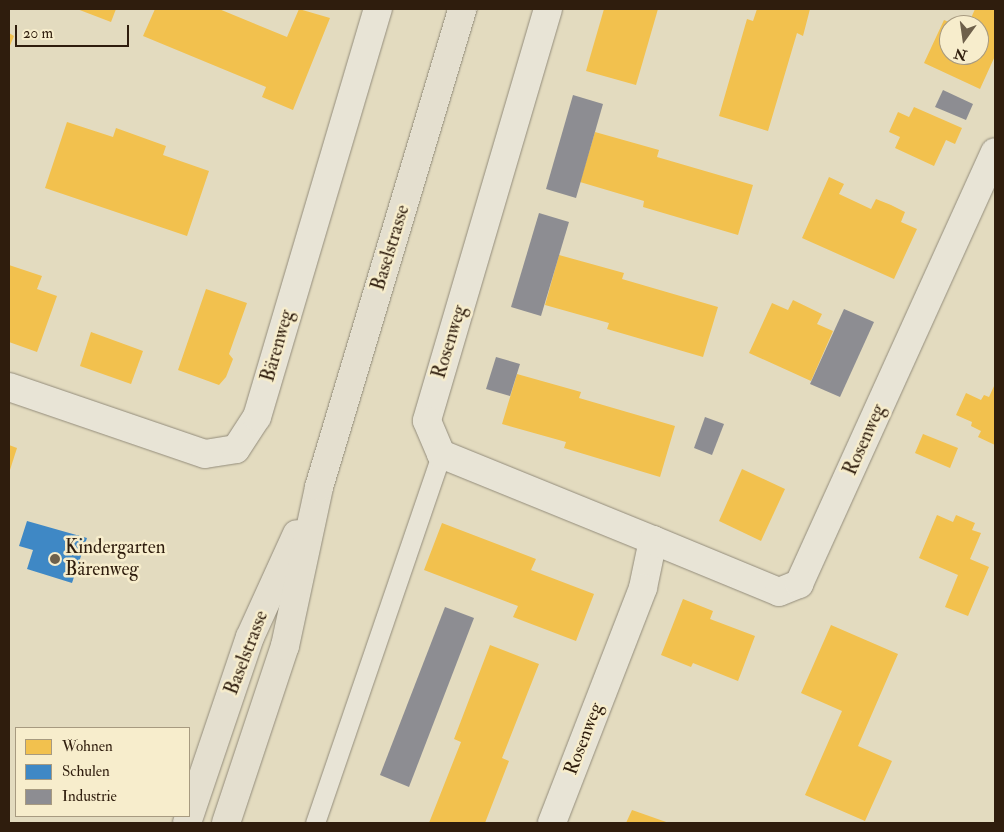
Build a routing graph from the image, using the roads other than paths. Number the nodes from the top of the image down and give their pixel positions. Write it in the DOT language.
graph roads {
  1 [pos="378,9"];
  2 [pos="462,9"];
  3 [pos="548,9"];
  4 [pos="995,152"];
  5 [pos="9,387"];
  6 [pos="440,454"];
  7 [pos="319,488"];
  8 [pos="653,540"];
  9 [pos="188,823"];
  10 [pos="226,823"];
  11 [pos="315,823"];
  12 [pos="552,823"];
  1 -- 5 [label="street, Bärenweg"];
  2 -- 7 [label="main road, Baselstrasse"];
  3 -- 6 [label="street, Rosenweg"];
  4 -- 8 [label="street, Rosenweg"];
  6 -- 8 [label="street, Rosenweg"];
  6 -- 11 [label="lane"];
  7 -- 9 [label="main road, Baselstrasse"];
  7 -- 10 [label="main road, Baselstrasse"];
  8 -- 12 [label="street, Rosenweg"];
}
